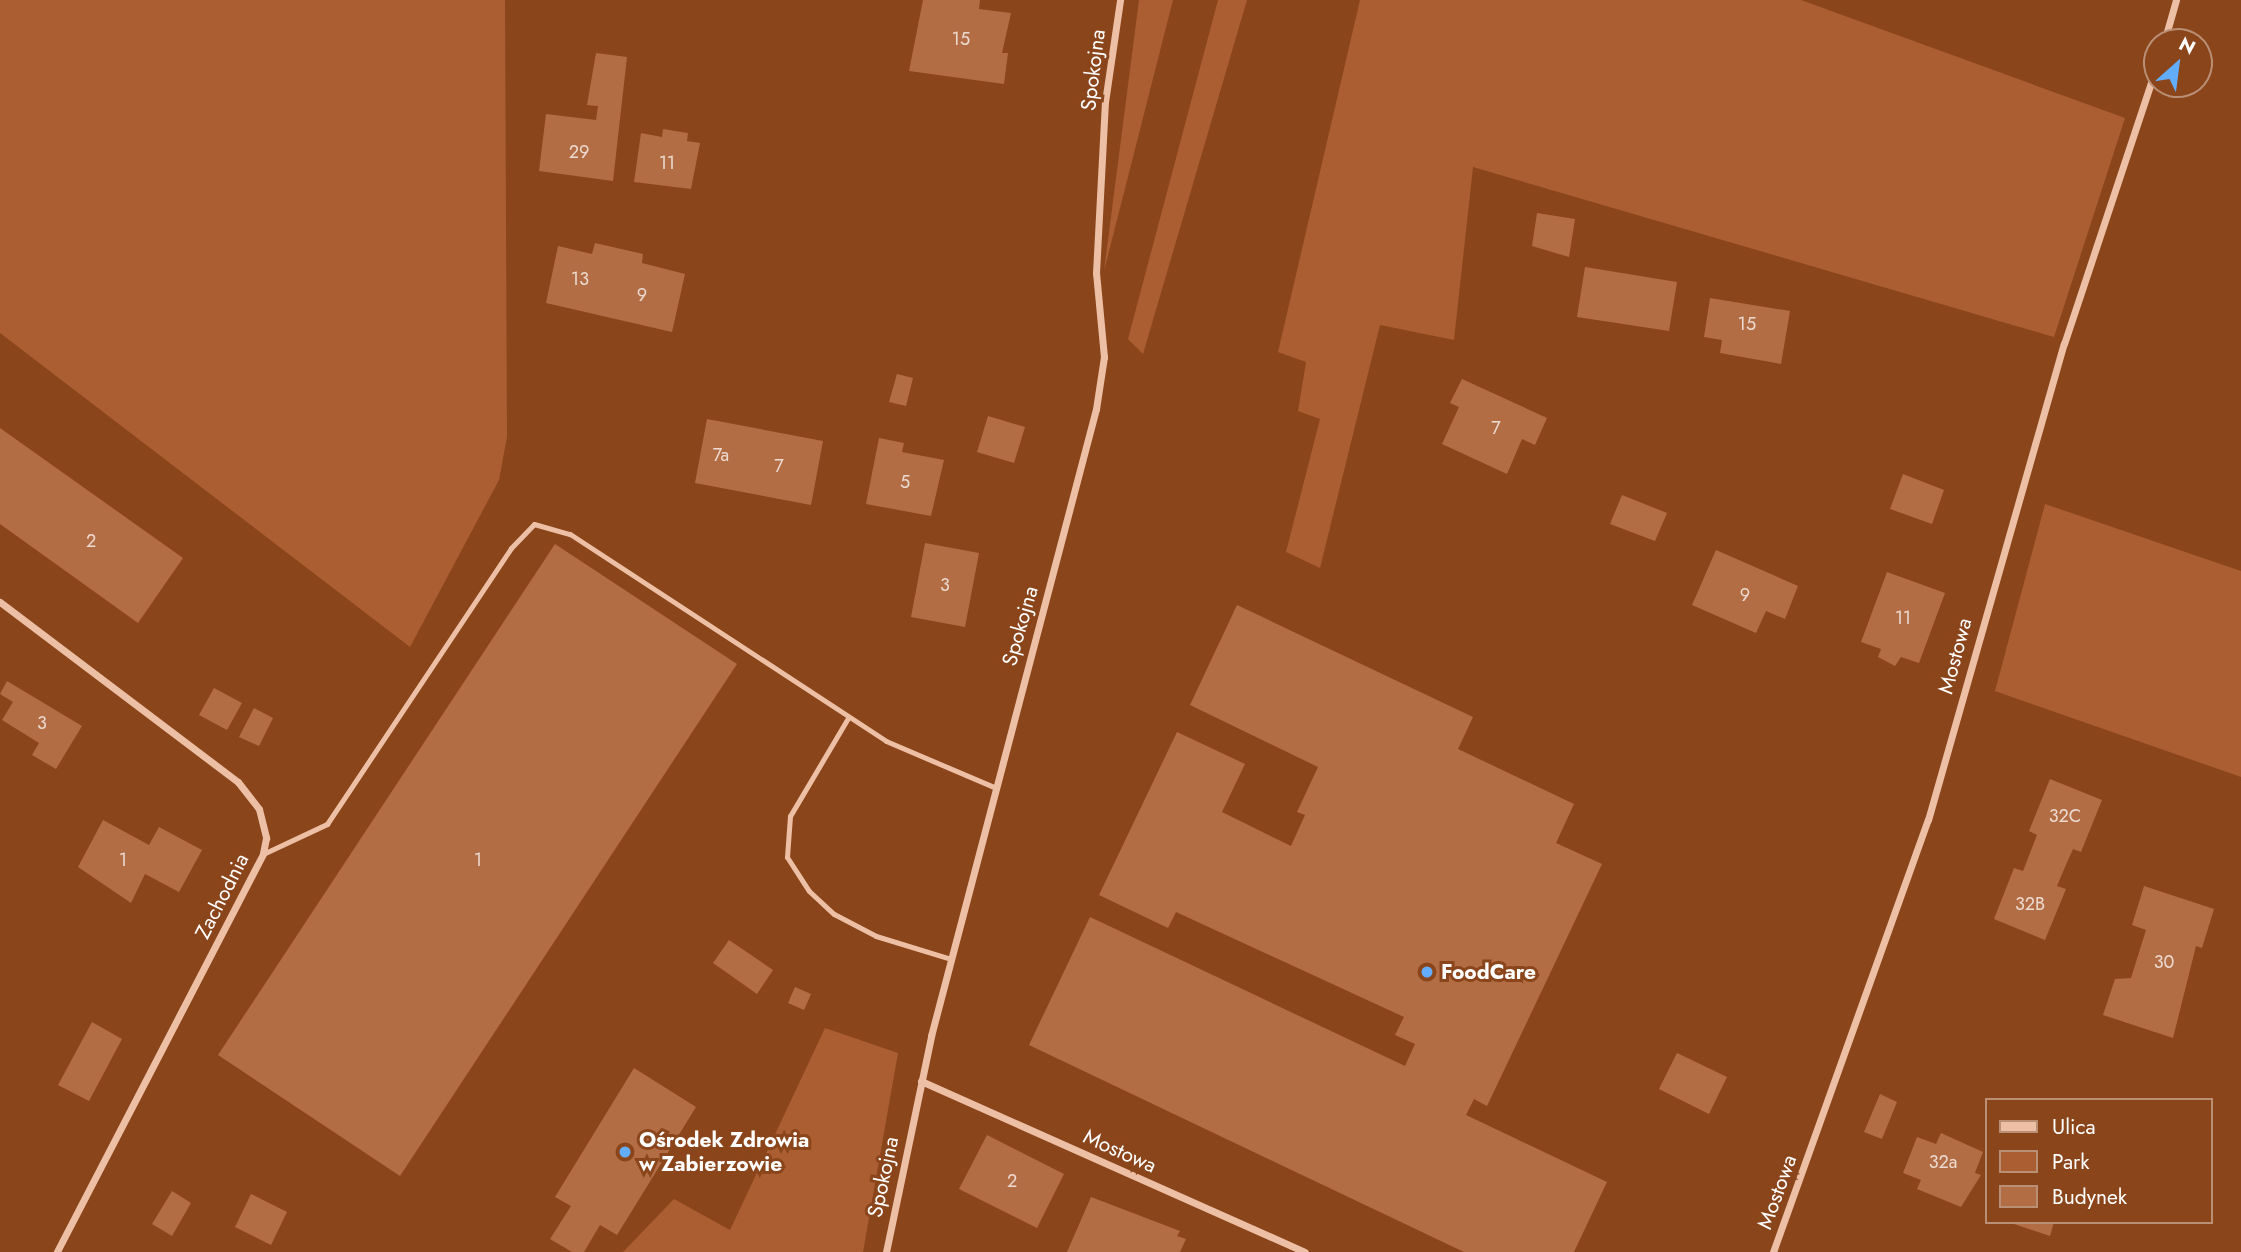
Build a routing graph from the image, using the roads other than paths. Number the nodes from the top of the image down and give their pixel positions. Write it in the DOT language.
graph roads {
  1 [pos="1120,0"];
  2 [pos="2176,0"];
  3 [pos="2168,28"];
  4 [pos="2146,98"];
  5 [pos="0,602"];
  6 [pos="848,718"];
  7 [pos="994,787"];
  8 [pos="263,854"];
  9 [pos="951,959"];
  10 [pos="921,1081"];
  11 [pos="57,1252"];
  12 [pos="886,1252"];
  13 [pos="1305,1252"];
  14 [pos="1773,1252"];
  1 -- 7 [label="street, Spokojna"];
  2 -- 3 [label="street"];
  4 -- 14 [label="street, Mostowa"];
  5 -- 8 [label="street, Zachodnia"];
  6 -- 7 [label="lane"];
  6 -- 8 [label="lane"];
  6 -- 9 [label="lane"];
  7 -- 9 [label="street, Spokojna"];
  8 -- 11 [label="street, Zachodnia"];
  9 -- 10 [label="street, Spokojna"];
  10 -- 12 [label="street, Spokojna"];
  10 -- 13 [label="street, Mostowa"];
}
